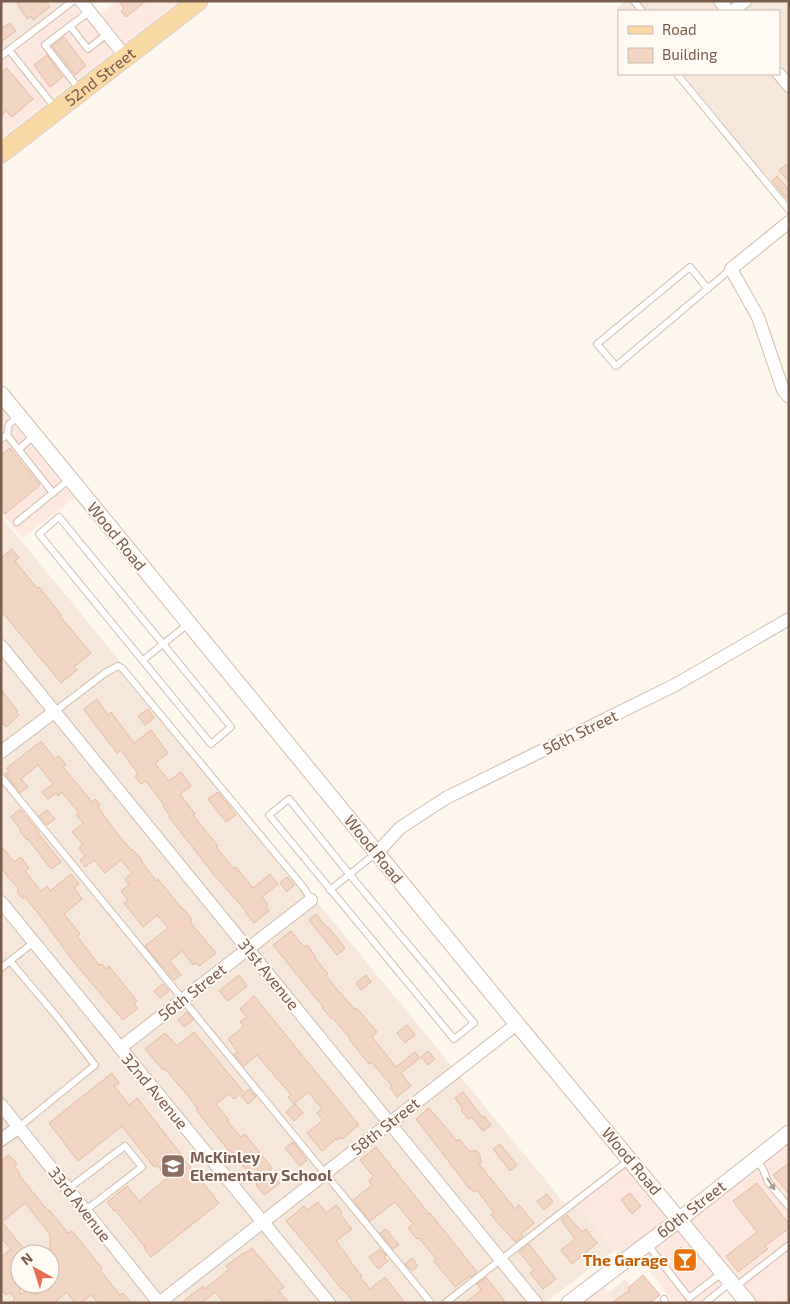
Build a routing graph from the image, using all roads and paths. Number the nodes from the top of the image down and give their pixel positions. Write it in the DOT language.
graph roads {
  1 [pos="73,1"];
  2 [pos="198,1"];
  3 [pos="745,1"];
  4 [pos="86,6"];
  5 [pos="734,10"];
  6 [pos="70,26"];
  7 [pos="107,34"];
  8 [pos="9,50"];
  9 [pos="1,56"];
  10 [pos="125,56"];
  11 [pos="678,75"];
  12 [pos="780,75"];
  13 [pos="789,86"];
  14 [pos="80,91"];
  15 [pos="56,110"];
  16 [pos="3,147"];
  17 [pos="789,210"];
  18 [pos="789,222"];
  19 [pos="731,269"];
  20 [pos="708,289"];
  21 [pos="1,394"];
  22 [pos="789,397"];
  23 [pos="19,416"];
  24 [pos="35,435"];
  25 [pos="4,437"];
  26 [pos="19,449"];
  27 [pos="70,478"];
  28 [pos="53,492"];
  29 [pos="17,522"];
  30 [pos="789,619"];
  31 [pos="189,623"];
  32 [pos="163,644"];
  33 [pos="1,646"];
  34 [pos="143,660"];
  35 [pos="54,712"];
  36 [pos="1,752"];
  37 [pos="1,777"];
  38 [pos="377,853"];
  39 [pos="350,875"];
  40 [pos="330,890"];
  41 [pos="311,900"];
  42 [pos="1,902"];
  43 [pos="34,942"];
  44 [pos="248,949"];
  45 [pos="10,961"];
  46 [pos="1,968"];
  47 [pos="182,999"];
  48 [pos="517,1024"];
  49 [pos="120,1048"];
  50 [pos="1,1105"];
  51 [pos="389,1123"];
  52 [pos="19,1127"];
  53 [pos="789,1133"];
  54 [pos="1,1140"];
  55 [pos="756,1159"];
  56 [pos="630,1160"];
  57 [pos="325,1173"];
  58 [pos="68,1188"];
  59 [pos="789,1207"];
  60 [pos="86,1210"];
  61 [pos="680,1219"];
  62 [pos="263,1221"];
  63 [pos="647,1244"];
  64 [pos="789,1245"];
  65 [pos="502,1260"];
  66 [pos="730,1281"];
  67 [pos="159,1303"];
  68 [pos="329,1303"];
  69 [pos="431,1303"];
  70 [pos="445,1303"];
  71 [pos="536,1303"];
  72 [pos="569,1303"];
  73 [pos="705,1303"];
  74 [pos="748,1303"];
  1 -- 8 [label="lane"];
  2 -- 10 [label="main road, 52nd Street"];
  3 -- 5 [label="street"];
  4 -- 6 [label="lane"];
  4 -- 7 [label="street"];
  6 -- 7 [label="lane"];
  6 -- 14 [label="lane"];
  7 -- 10 [label="street"];
  8 -- 9 [label="lane"];
  8 -- 15 [label="lane"];
  10 -- 14 [label="main road, 52nd Street"];
  11 -- 17 [label="lane"];
  12 -- 13 [label="street"];
  14 -- 15 [label="main road, 52nd Street"];
  15 -- 16 [label="main road, 52nd Street"];
  18 -- 19 [label="street"];
  19 -- 20 [label="lane"];
  19 -- 22 [label="street"];
  20 -- 20 [label="lane"];
  21 -- 23 [label="street, Wood Road"];
  23 -- 24 [label="street, Wood Road"];
  23 -- 25 [label="lane"];
  24 -- 26 [label="lane"];
  24 -- 27 [label="street, Wood Road"];
  25 -- 26 [label="lane"];
  26 -- 28 [label="lane"];
  27 -- 28 [label="lane"];
  27 -- 31 [label="street, Wood Road"];
  28 -- 29 [label="lane"];
  30 -- 38 [label="street, 56th Street"];
  31 -- 32 [label="lane"];
  31 -- 38 [label="street, Wood Road"];
  32 -- 34 [label="lane"];
  32 -- 34 [label="lane"];
  32 -- 34 [label="lane"];
  33 -- 35 [label="street, 31st Avenue"];
  35 -- 36 [label="street"];
  35 -- 41 [label="lane"];
  35 -- 44 [label="street, 31st Avenue"];
  37 -- 47 [label="lane"];
  38 -- 39 [label="lane"];
  38 -- 48 [label="street, Wood Road"];
  39 -- 40 [label="lane"];
  39 -- 40 [label="lane"];
  39 -- 40 [label="lane"];
  41 -- 44 [label="street, 56th Street"];
  42 -- 43 [label="street, 32nd Avenue"];
  43 -- 45 [label="lane"];
  43 -- 49 [label="street, 32nd Avenue"];
  44 -- 47 [label="street, 56th Street"];
  44 -- 51 [label="street, 31st Avenue"];
  45 -- 46 [label="lane"];
  45 -- 52 [label="lane"];
  47 -- 49 [label="street, 56th Street"];
  47 -- 57 [label="lane"];
  48 -- 51 [label="street, 58th Street"];
  48 -- 56 [label="street, Wood Road"];
  49 -- 62 [label="street, 32nd Avenue"];
  50 -- 52 [label="street, 33rd Avenue"];
  51 -- 57 [label="street, 58th Street"];
  51 -- 65 [label="street, 31st Avenue"];
  52 -- 54 [label="street"];
  52 -- 58 [label="street, 33rd Avenue"];
  53 -- 55 [label="street, 60th Street"];
  55 -- 59 [label="lane, one-way"];
  55 -- 61 [label="street, 60th Street"];
  56 -- 61 [label="street, Wood Road"];
  56 -- 65 [label="lane"];
  57 -- 62 [label="street, 58th Street"];
  57 -- 69 [label="lane"];
  58 -- 60 [label="street, 33rd Avenue"];
  58 -- 60 [label="lane"];
  60 -- 67 [label="street, 33rd Avenue"];
  61 -- 63 [label="street, 60th Street"];
  61 -- 66 [label="street, Wood Road"];
  62 -- 67 [label="street, 58th Street"];
  62 -- 68 [label="street, 32nd Avenue"];
  63 -- 66 [label="lane"];
  63 -- 72 [label="street, 60th Street"];
  64 -- 66 [label="lane"];
  65 -- 70 [label="lane"];
  65 -- 71 [label="street, 31st Avenue"];
  66 -- 73 [label="lane"];
  66 -- 74 [label="street, Wood Road"];
}
